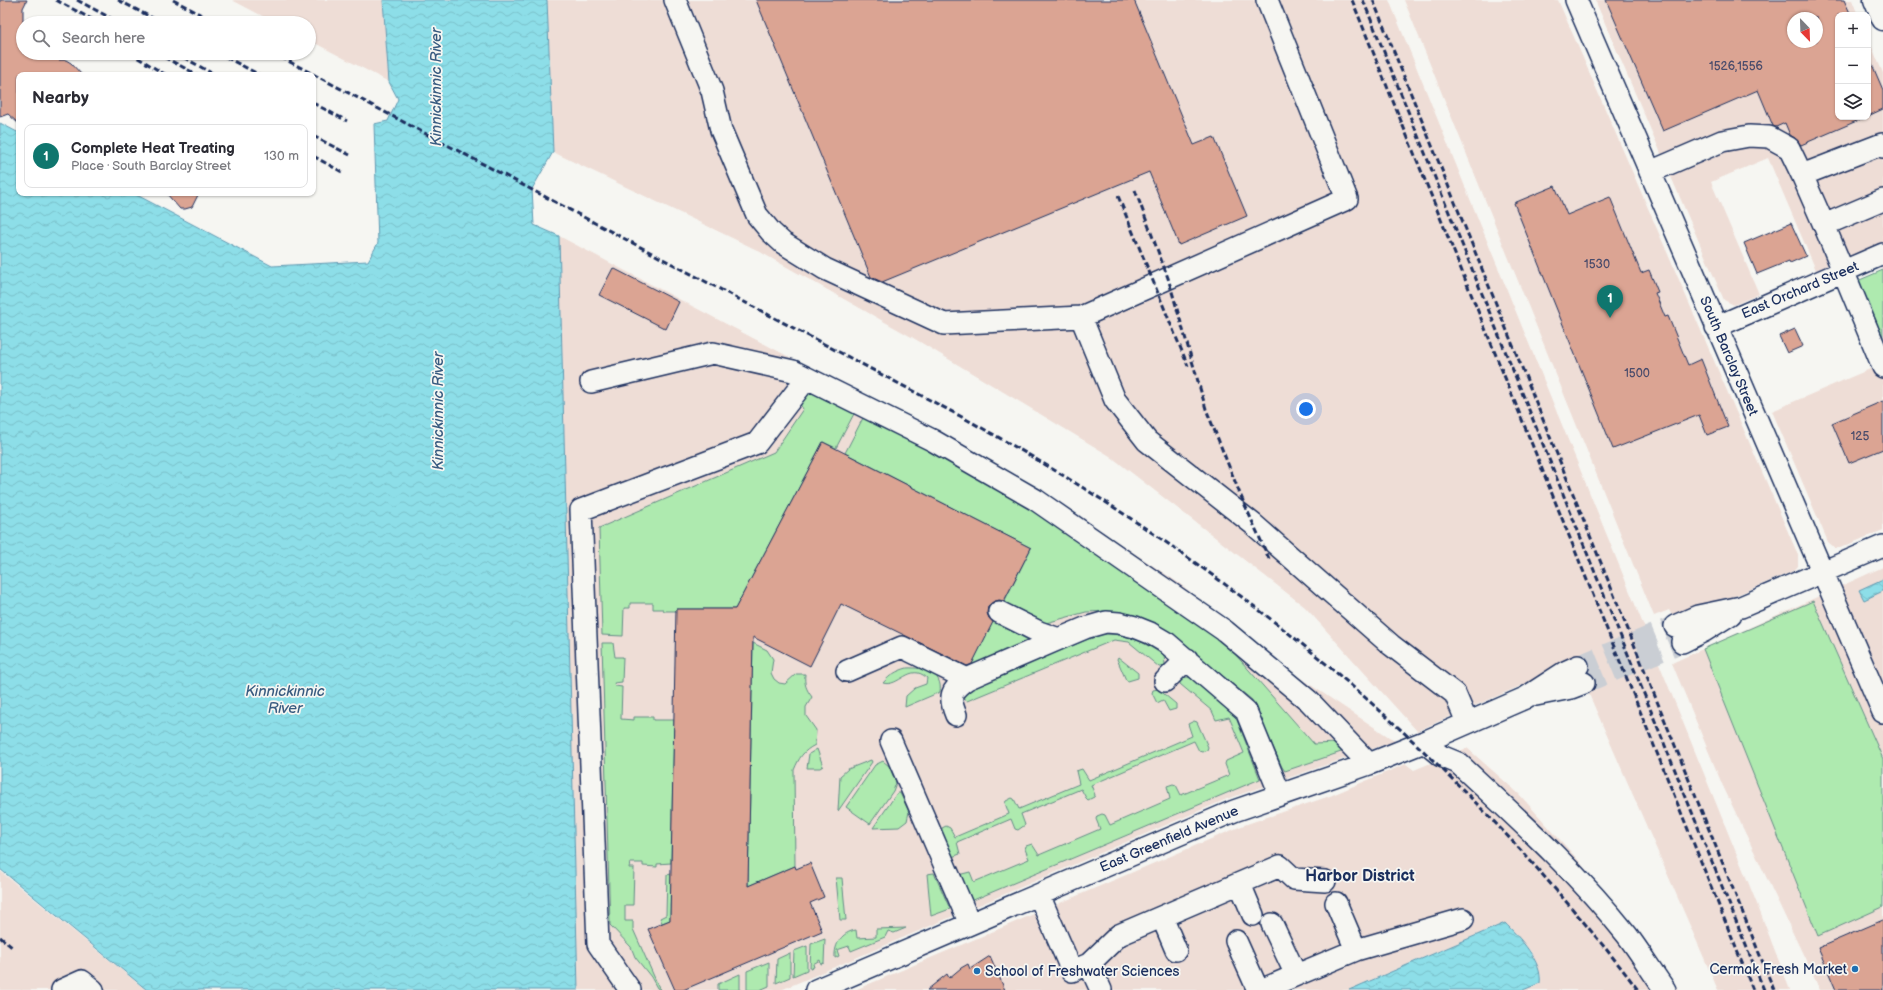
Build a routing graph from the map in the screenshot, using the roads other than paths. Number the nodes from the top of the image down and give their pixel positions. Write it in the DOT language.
graph roads {
  1 [pos="675,0"];
  2 [pos="1267,0"];
  3 [pos="1576,0"];
  4 [pos="1875,0"];
  5 [pos="1883,18"];
  6 [pos="1883,147"];
  7 [pos="1650,172"];
  8 [pos="1802,176"];
  9 [pos="1883,200"];
  10 [pos="1824,225"];
  11 [pos="1883,254"];
  12 [pos="1843,272"];
  13 [pos="1081,317"];
  14 [pos="1716,326"];
  15 [pos="1883,367"];
  16 [pos="807,378"];
  17 [pos="591,382"];
  18 [pos="1883,546"];
  19 [pos="1823,572"];
  20 [pos="999,612"];
  21 [pos="1678,634"];
  22 [pos="1059,639"];
  23 [pos="1187,659"];
  24 [pos="847,671"];
  25 [pos="1581,675"];
  26 [pos="967,678"];
  27 [pos="1165,681"];
  28 [pos="1881,701"];
  29 [pos="956,715"];
  30 [pos="1467,722"];
  31 [pos="891,741"];
  32 [pos="1424,742"];
  33 [pos="1369,764"];
  34 [pos="1280,794"];
  35 [pos="1325,881"];
  36 [pos="1240,884"];
  37 [pos="1039,895"];
  38 [pos="1336,903"];
  39 [pos="1253,915"];
  40 [pos="1162,917"];
  41 [pos="1463,919"];
  42 [pos="970,924"];
  43 [pos="1272,924"];
  44 [pos="1236,941"];
  45 [pos="1176,950"];
  46 [pos="1356,950"];
  47 [pos="1089,964"];
  48 [pos="1296,975"];
  49 [pos="62,990"];
  50 [pos="94,990"];
  51 [pos="630,990"];
  52 [pos="816,990"];
  53 [pos="1101,990"];
  54 [pos="1258,990"];
  55 [pos="1261,990"];
  56 [pos="1665,990"];
  1 -- 13 [label="street"];
  2 -- 13 [label="street"];
  3 -- 7 [label="street, South Barclay Street"];
  4 -- 5 [label="main road"];
  6 -- 8 [label="street"];
  7 -- 8 [label="street"];
  7 -- 14 [label="street, South Barclay Street"];
  8 -- 10 [label="street"];
  9 -- 10 [label="street"];
  10 -- 12 [label="street"];
  11 -- 12 [label="street, East Orchard Street"];
  12 -- 14 [label="street, East Orchard Street"];
  12 -- 15 [label="street"];
  13 -- 30 [label="street"];
  14 -- 19 [label="street, South Barclay Street"];
  16 -- 17 [label="street"];
  16 -- 33 [label="street"];
  16 -- 51 [label="street"];
  18 -- 19 [label="street"];
  19 -- 21 [label="street"];
  19 -- 28 [label="street, South Barclay Street"];
  20 -- 22 [label="street"];
  22 -- 23 [label="street"];
  22 -- 26 [label="street"];
  23 -- 27 [label="street"];
  23 -- 34 [label="street"];
  24 -- 26 [label="street"];
  25 -- 30 [label="street, East Greenfield Avenue"];
  26 -- 29 [label="street"];
  30 -- 32 [label="street, East Greenfield Avenue"];
  31 -- 42 [label="street"];
  32 -- 33 [label="street, East Greenfield Avenue"];
  32 -- 56 [label="street"];
  33 -- 34 [label="street, East Greenfield Avenue"];
  34 -- 37 [label="street, East Greenfield Avenue"];
  35 -- 36 [label="street"];
  36 -- 39 [label="street"];
  36 -- 40 [label="street"];
  37 -- 42 [label="street, East Greenfield Avenue"];
  37 -- 47 [label="street"];
  38 -- 46 [label="street"];
  40 -- 45 [label="street"];
  40 -- 47 [label="street"];
  41 -- 46 [label="street"];
  42 -- 52 [label="street, East Greenfield Avenue"];
  43 -- 48 [label="street"];
  44 -- 54 [label="street"];
  46 -- 48 [label="street"];
  47 -- 53 [label="street"];
  48 -- 55 [label="street"];
  49 -- 50 [label="street"];
}
